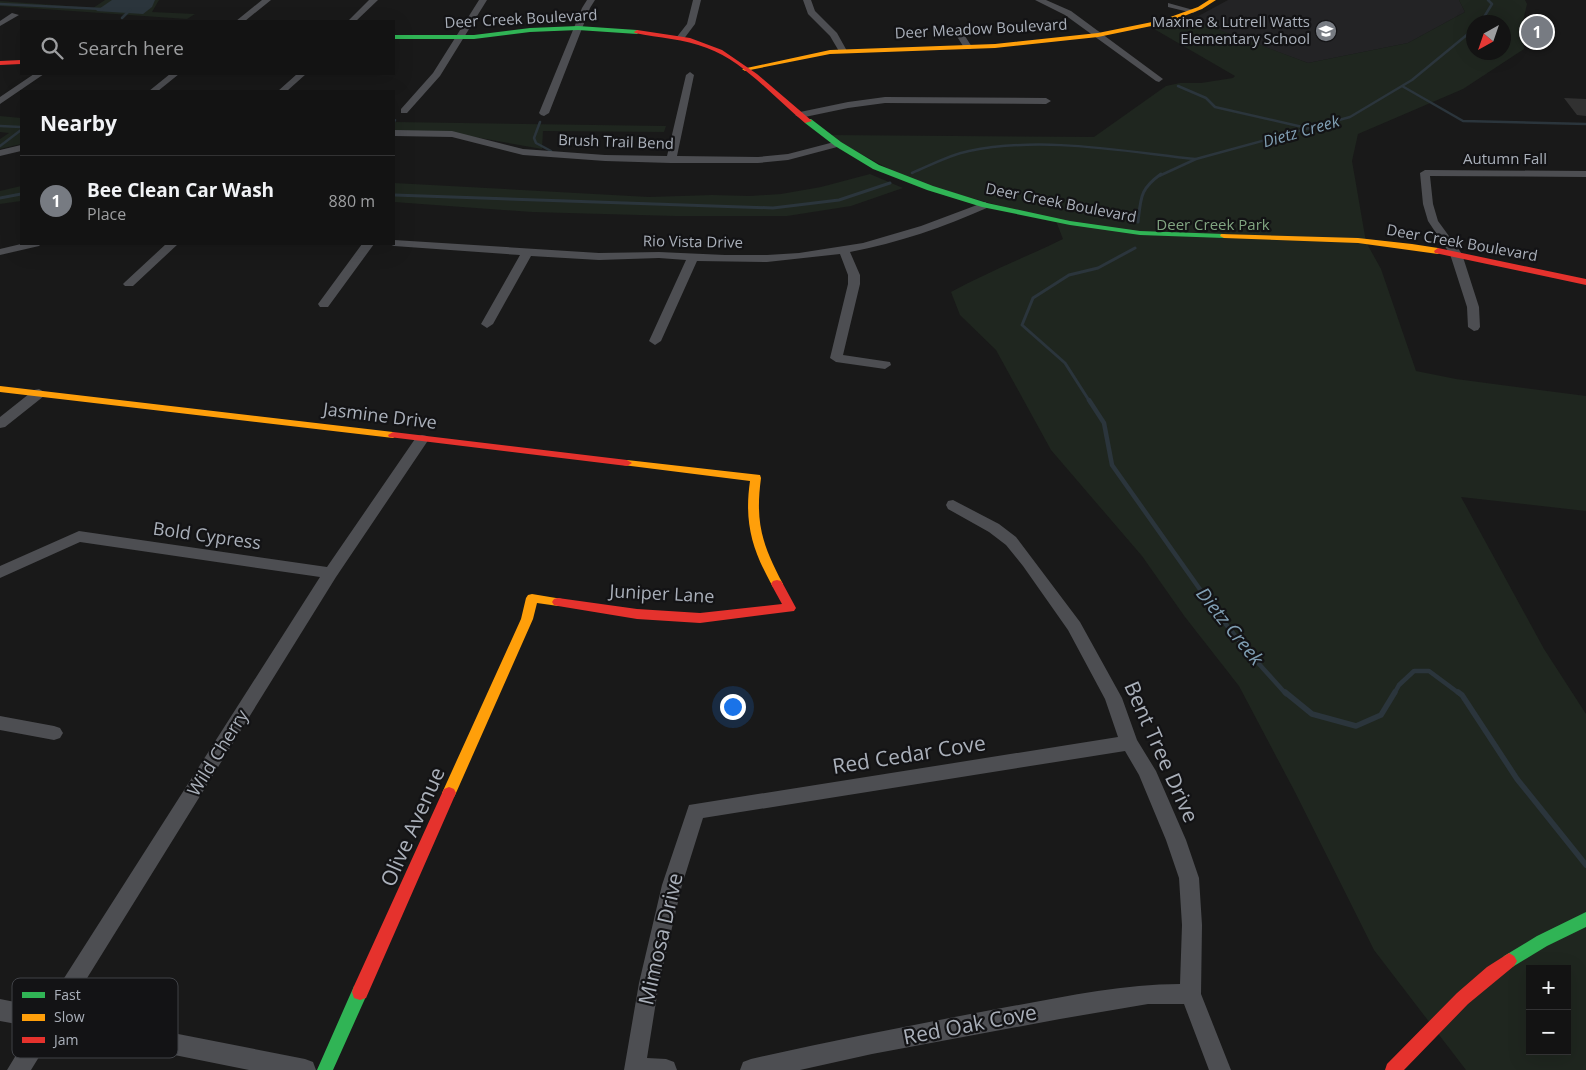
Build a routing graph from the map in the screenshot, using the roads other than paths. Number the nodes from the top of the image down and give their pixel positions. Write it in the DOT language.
graph roads {
  1 [pos="267,0"];
  2 [pos="374,0"];
  3 [pos="483,0"];
  4 [pos="591,0"];
  5 [pos="697,0"];
  6 [pos="807,0"];
  7 [pos="1039,0"];
  8 [pos="1213,0"];
  9 [pos="1170,5"];
  10 [pos="1193,11"];
  11 [pos="15,15"];
  12 [pos="241,20"];
  13 [pos="353,20"];
  14 [pos="0,24"];
  15 [pos="578,28"];
  16 [pos="960,35"];
  17 [pos="1098,35"];
  18 [pos="395,37"];
  19 [pos="462,37"];
  20 [pos="680,38"];
  21 [pos="968,48"];
  22 [pos="843,51"];
  23 [pos="0,56"];
  24 [pos="20,56"];
  25 [pos="20,62"];
  26 [pos="0,63"];
  27 [pos="745,69"];
  28 [pos="39,75"];
  29 [pos="174,75"];
  30 [pos="301,75"];
  31 [pos="690,75"];
  32 [pos="1159,79"];
  33 [pos="154,90"];
  34 [pos="283,90"];
  35 [pos="0,101"];
  36 [pos="1046,102"];
  37 [pos="404,111"];
  38 [pos="544,113"];
  39 [pos="800,115"];
  40 [pos="395,133"];
  41 [pos="838,144"];
  42 [pos="20,148"];
  43 [pos="0,153"];
  44 [pos="671,160"];
  45 [pos="1586,174"];
  46 [pos="985,205"];
  47 [pos="395,244"];
  48 [pos="31,245"];
  49 [pos="171,245"];
  50 [pos="367,245"];
  51 [pos="844,250"];
  52 [pos="0,252"];
  53 [pos="528,253"];
  54 [pos="1456,254"];
  55 [pos="693,258"];
  56 [pos="1586,282"];
  57 [pos="129,284"];
  58 [pos="324,304"];
  59 [pos="486,324"];
  60 [pos="1474,327"];
  61 [pos="656,341"];
  62 [pos="885,365"];
  63 [pos="0,389"];
  64 [pos="39,393"];
  65 [pos="0,424"];
  66 [pos="422,439"];
  67 [pos="953,506"];
  68 [pos="0,572"];
  69 [pos="331,573"];
  70 [pos="532,598"];
  71 [pos="790,608"];
  72 [pos="0,723"];
  73 [pos="54,733"];
  74 [pos="1129,743"];
  75 [pos="696,811"];
  76 [pos="1586,919"];
  77 [pos="76,978"];
  78 [pos="1190,994"];
  79 [pos="178,1045"];
  80 [pos="26,1058"];
  81 [pos="18,1070"];
  82 [pos="305,1070"];
  83 [pos="326,1070"];
  84 [pos="666,1070"];
  85 [pos="751,1070"];
  86 [pos="1220,1070"];
  87 [pos="1393,1070"];
  1 -- 12 [label="street"];
  2 -- 13 [label="street"];
  3 -- 19 [label="street"];
  4 -- 15 [label="street"];
  5 -- 20 [label="street"];
  6 -- 22 [label="street"];
  7 -- 17 [label="street"];
  8 -- 10 [label="street, Deer Meadow Boulevard"];
  9 -- 10 [label="street"];
  10 -- 17 [label="street, Deer Meadow Boulevard"];
  11 -- 14 [label="street"];
  15 -- 19 [label="street, Deer Creek Boulevard"];
  15 -- 20 [label="street, Deer Creek Boulevard"];
  15 -- 38 [label="street"];
  16 -- 21 [label="street"];
  17 -- 21 [label="street, Deer Meadow Boulevard"];
  17 -- 32 [label="street"];
  18 -- 19 [label="street, Deer Creek Boulevard"];
  19 -- 37 [label="street"];
  20 -- 27 [label="street, Deer Creek Boulevard"];
  21 -- 22 [label="street, Deer Meadow Boulevard"];
  22 -- 27 [label="street, Deer Meadow Boulevard"];
  23 -- 24 [label="street"];
  25 -- 26 [label="street"];
  27 -- 39 [label="street, Deer Creek Boulevard"];
  28 -- 35 [label="street"];
  29 -- 33 [label="street"];
  30 -- 34 [label="street"];
  31 -- 44 [label="street"];
  36 -- 39 [label="street"];
  39 -- 41 [label="street, Deer Creek Boulevard"];
  40 -- 44 [label="street, Brush Trail Bend"];
  41 -- 44 [label="street, Brush Trail Bend"];
  41 -- 46 [label="street, Deer Creek Boulevard"];
  42 -- 43 [label="street"];
  45 -- 54 [label="street, Autumn Fall"];
  46 -- 51 [label="street, Rio Vista Drive"];
  46 -- 54 [label="street, Deer Creek Boulevard"];
  47 -- 53 [label="street, Rio Vista Drive"];
  48 -- 52 [label="street"];
  49 -- 57 [label="street"];
  50 -- 58 [label="street"];
  51 -- 55 [label="street, Rio Vista Drive"];
  51 -- 62 [label="street"];
  53 -- 55 [label="street, Rio Vista Drive"];
  53 -- 59 [label="street"];
  54 -- 56 [label="street, Deer Creek Boulevard"];
  54 -- 60 [label="street"];
  55 -- 61 [label="street"];
  63 -- 64 [label="street, Jasmine Drive"];
  64 -- 65 [label="street"];
  64 -- 66 [label="street, Jasmine Drive"];
  66 -- 69 [label="street, Wild Cherry"];
  66 -- 71 [label="street, Jasmine Drive"];
  67 -- 74 [label="street, Bent Tree Drive"];
  68 -- 69 [label="street, Bold Cypress"];
  69 -- 77 [label="street, Wild Cherry"];
  70 -- 71 [label="street, Juniper Lane"];
  70 -- 83 [label="street, Olive Avenue"];
  72 -- 73 [label="street"];
  74 -- 75 [label="street, Red Cedar Cove"];
  74 -- 78 [label="street, Bent Tree Drive"];
  75 -- 84 [label="street, Mimosa Drive"];
  76 -- 87 [label="street"];
  78 -- 85 [label="street, Red Oak Cove"];
  78 -- 86 [label="street, Bent Tree Drive"];
  79 -- 82 [label="street"];
  80 -- 81 [label="street, Wild Cherry"];
}
